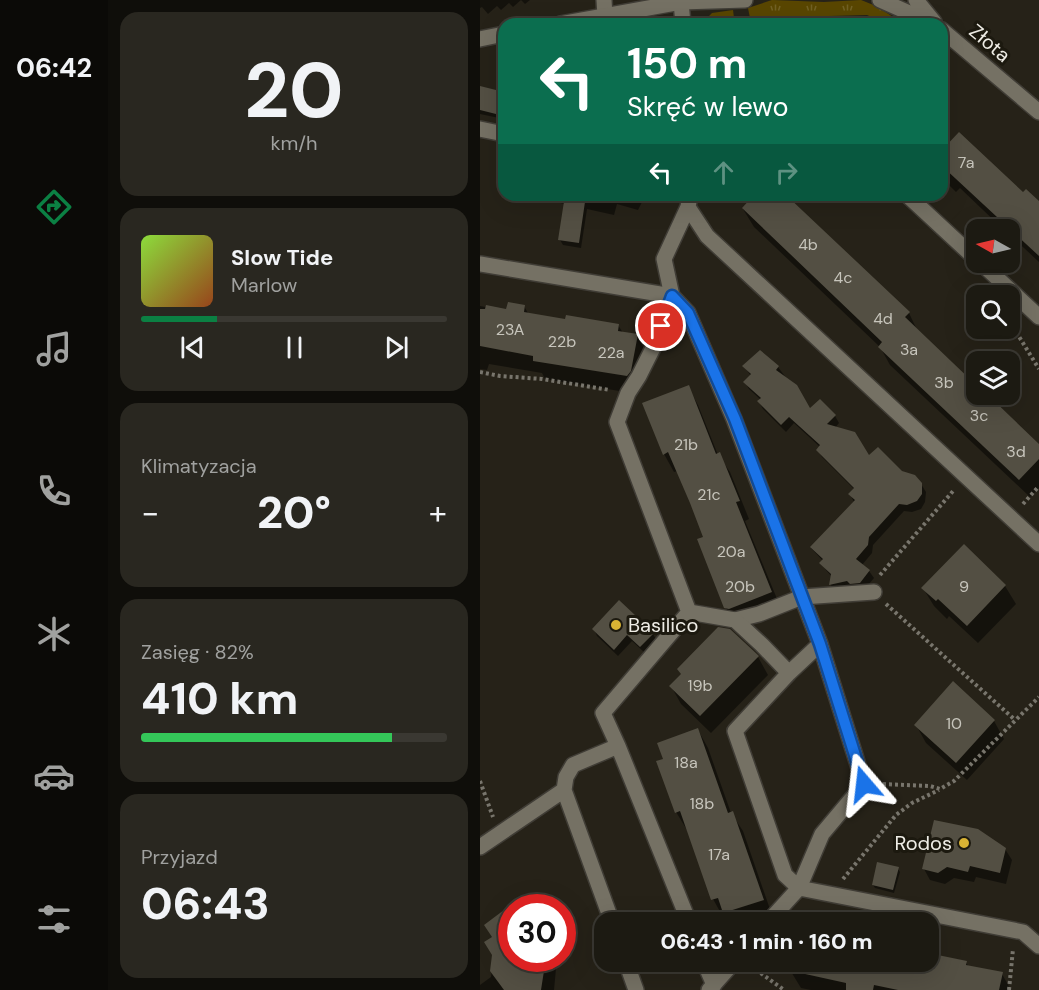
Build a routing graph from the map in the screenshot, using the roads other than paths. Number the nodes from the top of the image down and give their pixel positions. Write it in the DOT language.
graph roads {
  1 [pos="745,0"];
  2 [pos="880,0"];
  3 [pos="916,0"];
  4 [pos="683,1"];
  5 [pos="604,8"];
  6 [pos="576,18"];
  7 [pos="683,18"];
  8 [pos="921,18"];
  9 [pos="930,18"];
  10 [pos="498,35"];
  11 [pos="948,35"];
  12 [pos="480,39"];
  13 [pos="1039,112"];
  14 [pos="480,129"];
  15 [pos="498,133"];
  16 [pos="689,201"];
  17 [pos="913,201"];
  18 [pos="966,250"];
  19 [pos="480,264"];
  20 [pos="992,273"];
  21 [pos="672,296"];
  22 [pos="1039,317"];
  23 [pos="1039,544"];
  24 [pos="874,592"];
  25 [pos="802,597"];
  26 [pos="689,612"];
  27 [pos="735,620"];
  28 [pos="820,644"];
  29 [pos="789,673"];
  30 [pos="618,746"];
  31 [pos="564,790"];
  32 [pos="480,847"];
  33 [pos="799,888"];
  34 [pos="608,912"];
  35 [pos="685,912"];
  36 [pos="777,912"];
  37 [pos="1039,946"];
  38 [pos="630,972"];
  39 [pos="707,972"];
  40 [pos="725,972"];
  41 [pos="711,987"];
  42 [pos="636,990"];
  1 -- 4 [label="street"];
  2 -- 8 [label="street"];
  3 -- 9 [label="street"];
  4 -- 5 [label="street"];
  4 -- 7 [label="street"];
  5 -- 6 [label="street"];
  10 -- 12 [label="street"];
  11 -- 13 [label="street, Złota"];
  14 -- 15 [label="street"];
  16 -- 21 [label="street"];
  16 -- 23 [label="street"];
  17 -- 18 [label="street"];
  19 -- 21 [label="street"];
  20 -- 22 [label="street"];
  21 -- 25 [label="street"];
  21 -- 26 [label="street"];
  24 -- 25 [label="street"];
  25 -- 27 [label="street"];
  25 -- 28 [label="street"];
  26 -- 27 [label="street"];
  26 -- 30 [label="street"];
  27 -- 29 [label="street"];
  28 -- 29 [label="street"];
  28 -- 33 [label="street"];
  29 -- 33 [label="street"];
  30 -- 31 [label="street"];
  30 -- 35 [label="street"];
  31 -- 32 [label="street"];
  31 -- 34 [label="street"];
  33 -- 36 [label="street"];
  33 -- 37 [label="street"];
  38 -- 42 [label="street"];
  39 -- 41 [label="street"];
  40 -- 41 [label="street"];
}
